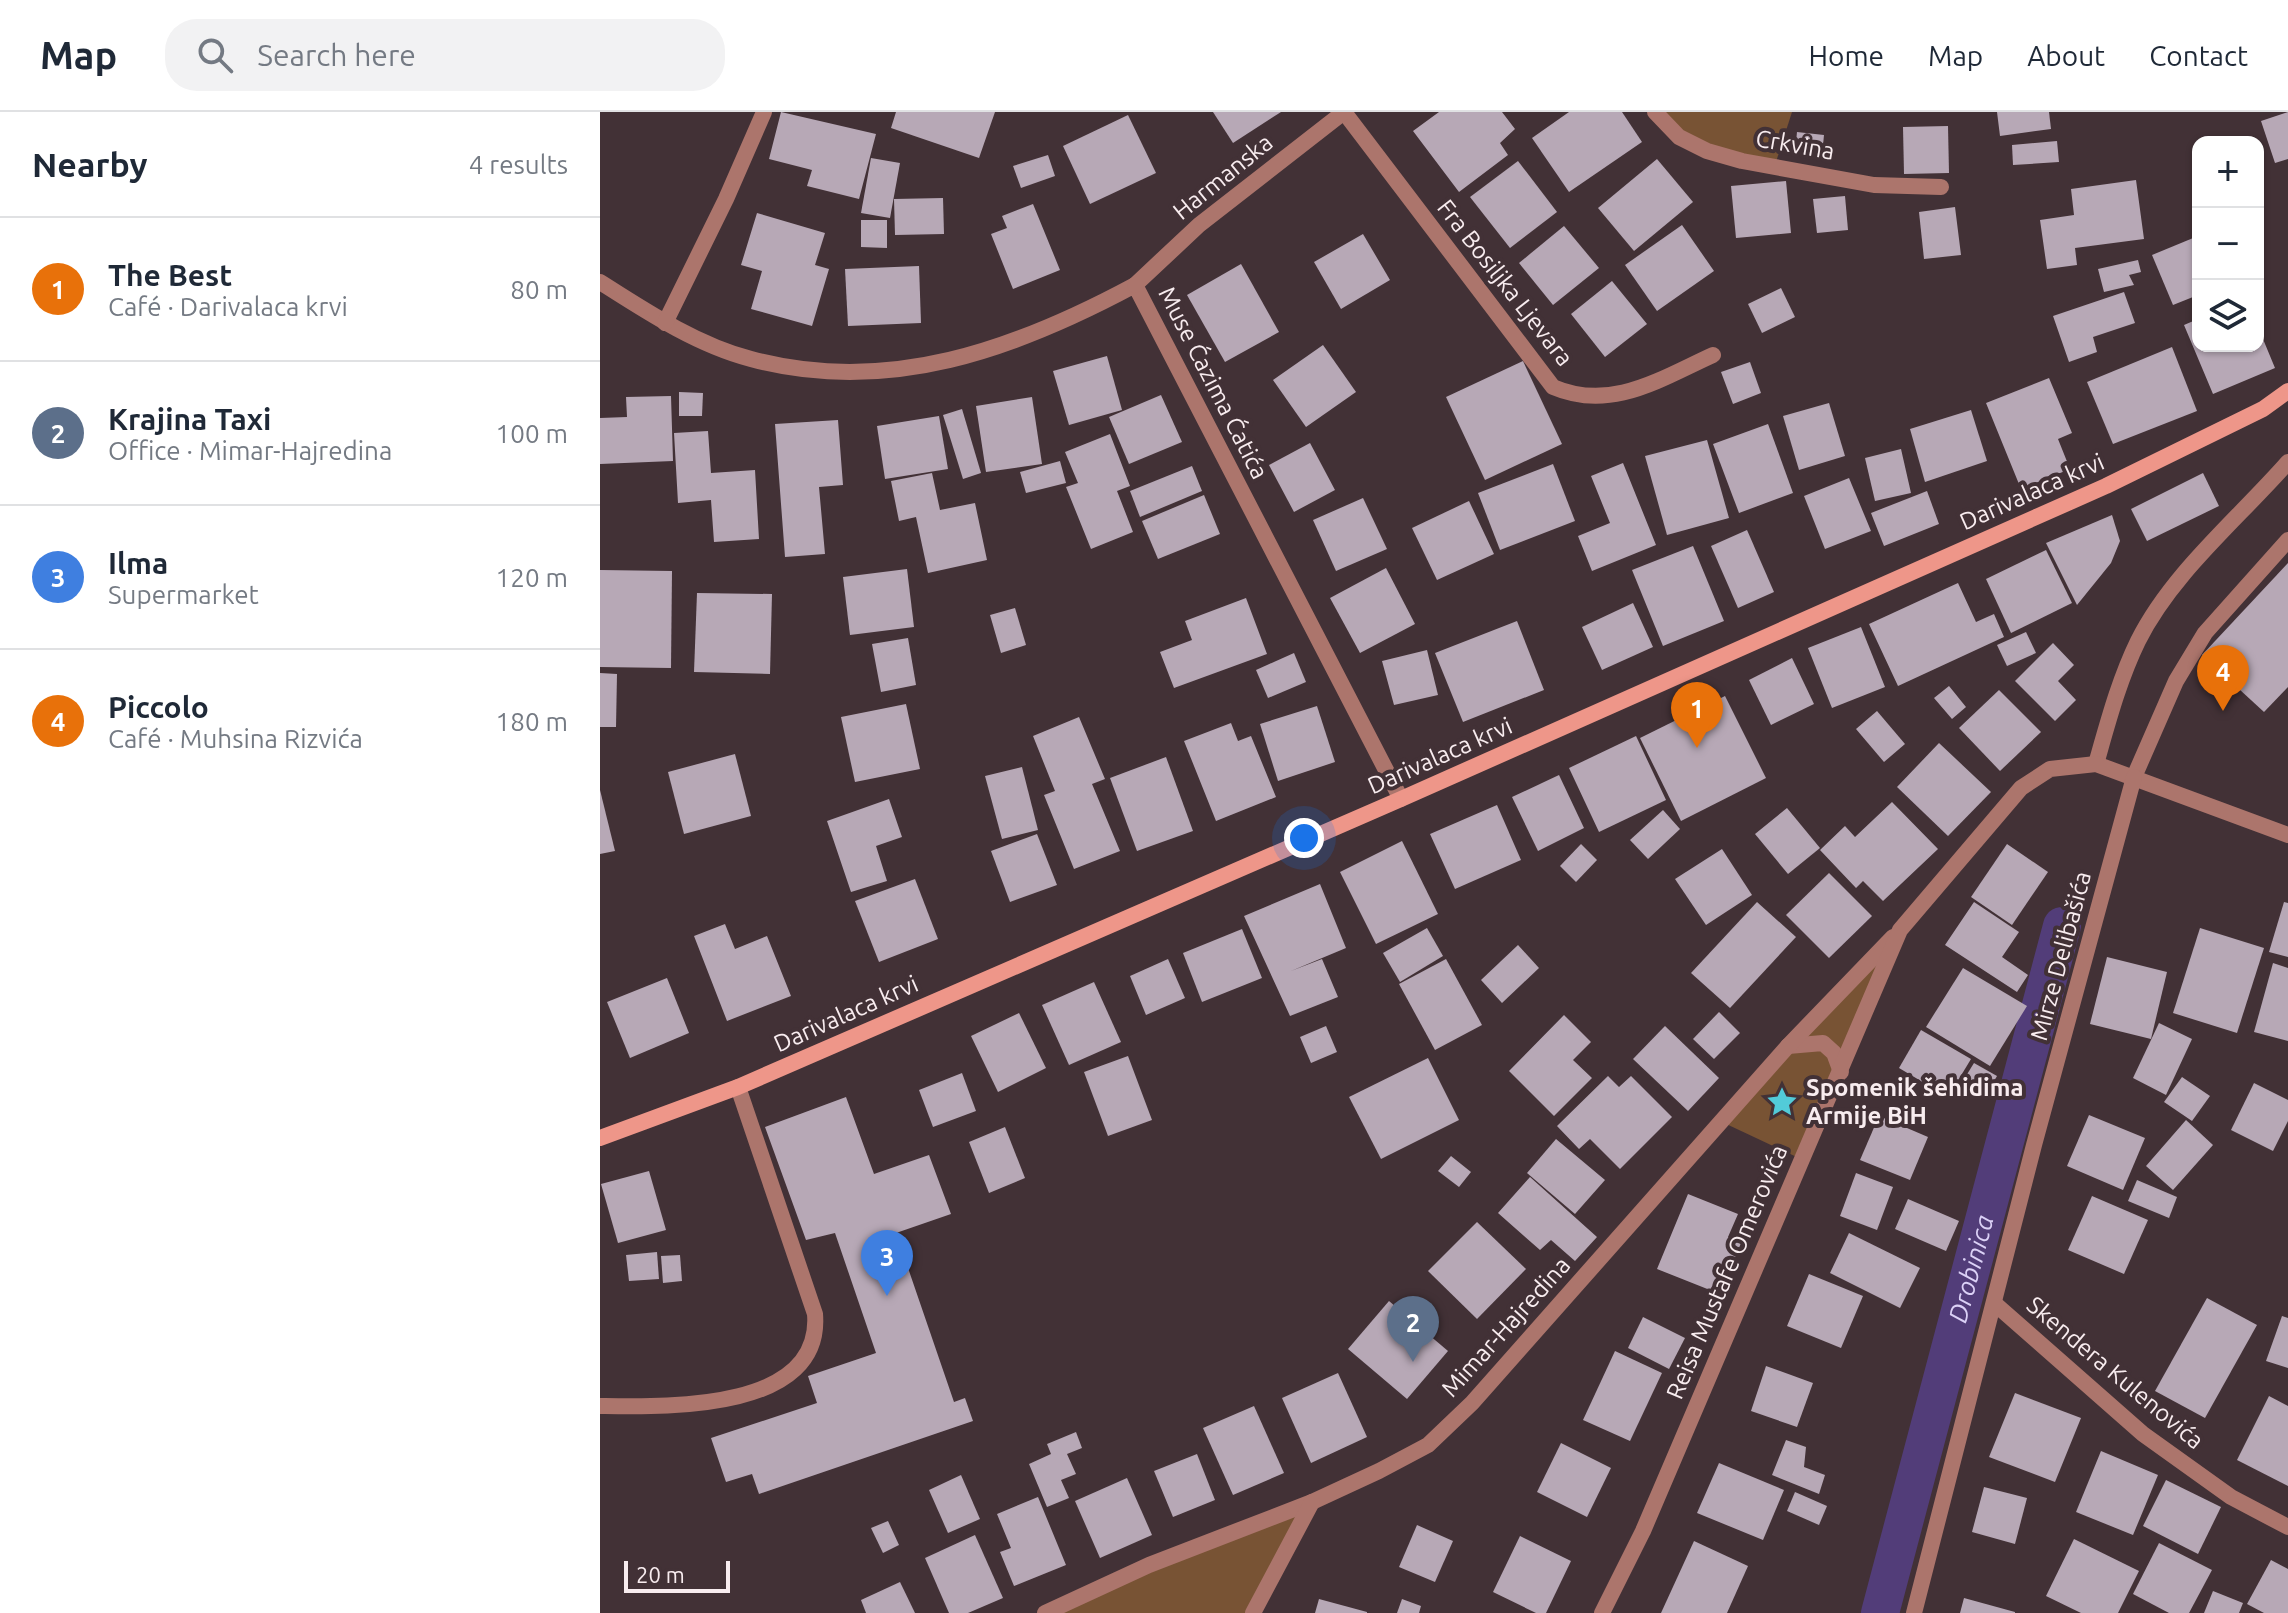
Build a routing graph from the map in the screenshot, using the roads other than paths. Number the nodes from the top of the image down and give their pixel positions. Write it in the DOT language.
graph roads {
  1 [pos="764,112"];
  2 [pos="1344,112"];
  3 [pos="1655,112"];
  4 [pos="1941,187"];
  5 [pos="600,282"];
  6 [pos="1135,285"];
  7 [pos="665,323"];
  8 [pos="1713,355"];
  9 [pos="2287,394"];
  10 [pos="2288,462"];
  11 [pos="2288,540"];
  12 [pos="2096,764"];
  13 [pos="2134,777"];
  14 [pos="1401,799"];
  15 [pos="2287,832"];
  16 [pos="1900,930"];
  17 [pos="1788,1046"];
  18 [pos="1841,1072"];
  19 [pos="738,1087"];
  20 [pos="600,1138"];
  21 [pos="1994,1303"];
  22 [pos="600,1406"];
  23 [pos="1312,1502"];
  24 [pos="2288,1527"];
  25 [pos="1045,1613"];
  26 [pos="1253,1613"];
  27 [pos="1602,1613"];
  28 [pos="1914,1613"];
  1 -- 7 [label="street"];
  2 -- 6 [label="street, Harmanska"];
  2 -- 8 [label="street, Fra Bosiljka Ljevara"];
  3 -- 4 [label="street, Crkvina"];
  5 -- 7 [label="street, Muse Ćazima Ćatića"];
  6 -- 7 [label="street, Muse Ćazima Ćatića"];
  6 -- 14 [label="street, Muse Ćazima Ćatića"];
  9 -- 14 [label="street, Darivalaca krvi"];
  10 -- 12 [label="street"];
  11 -- 13 [label="street, Mirze Delibašića"];
  12 -- 13 [label="street"];
  12 -- 16 [label="street, Reisa Mustafe Omerovića"];
  13 -- 15 [label="street"];
  13 -- 21 [label="street, Mirze Delibašića"];
  14 -- 19 [label="street, Darivalaca krvi"];
  16 -- 17 [label="street, Mimar-Hajredina"];
  16 -- 18 [label="street, Reisa Mustafe Omerovića"];
  17 -- 18 [label="street"];
  17 -- 23 [label="street, Mimar-Hajredina"];
  18 -- 27 [label="street, Reisa Mustafe Omerovića"];
  19 -- 20 [label="street, Darivalaca krvi"];
  19 -- 22 [label="street"];
  21 -- 24 [label="street, Skendera Kulenovića"];
  21 -- 28 [label="street, Mirze Delibašića"];
  23 -- 25 [label="street, Mimar-Hajredina"];
  23 -- 26 [label="street"];
}
